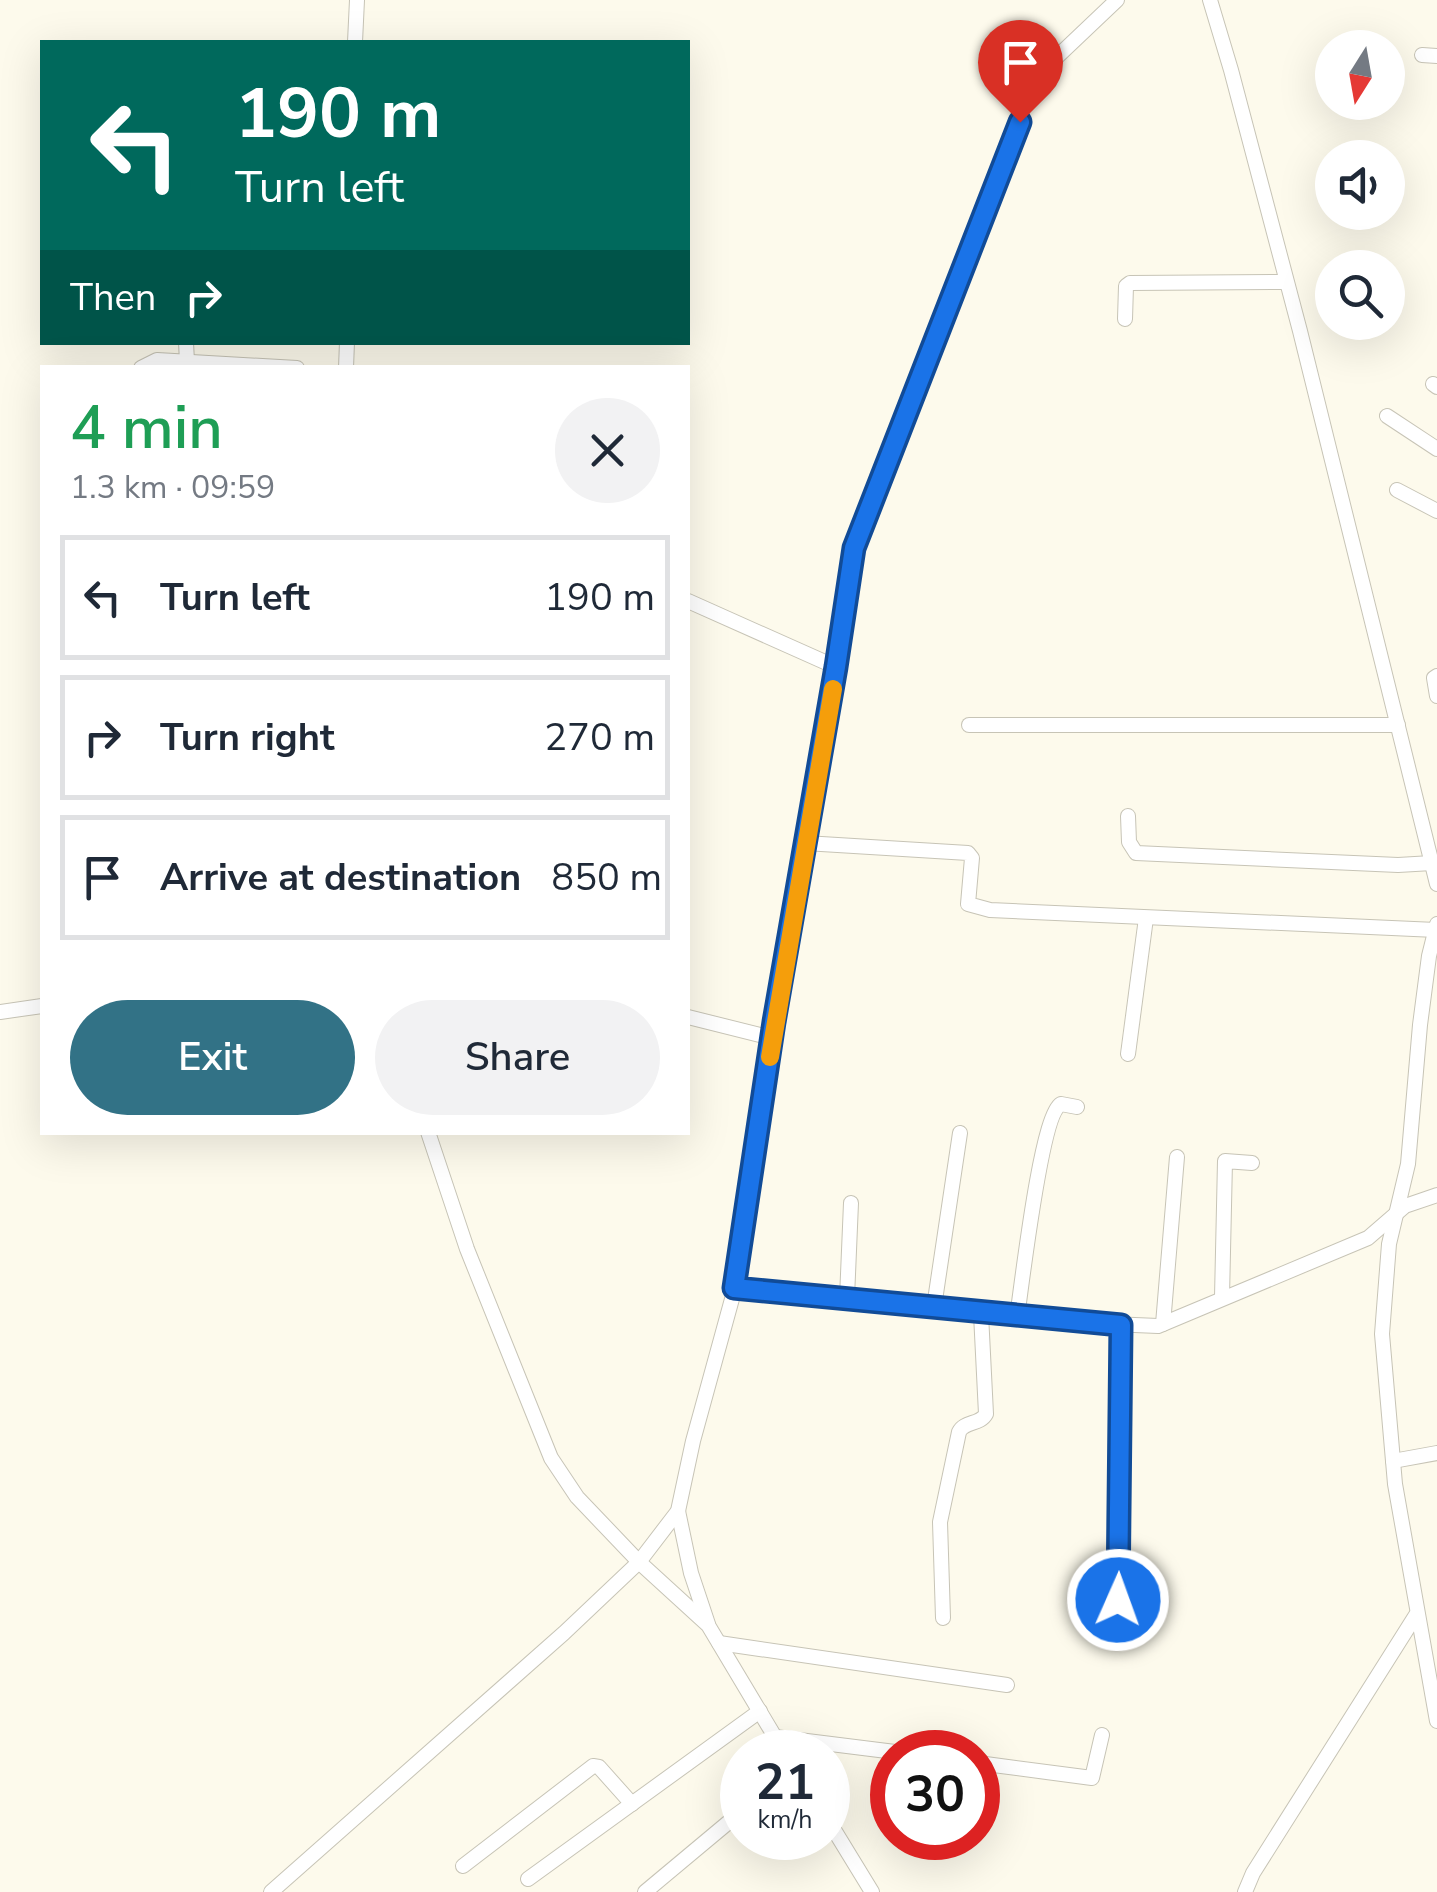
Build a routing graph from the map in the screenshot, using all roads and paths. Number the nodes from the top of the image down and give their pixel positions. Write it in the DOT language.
graph roads {
  1 [pos="357,0"];
  2 [pos="1117,0"];
  3 [pos="1210,0"];
  4 [pos="356,40"];
  5 [pos="1286,282"];
  6 [pos="1125,319"];
  7 [pos="186,345"];
  8 [pos="187,362"];
  9 [pos="145,365"];
  10 [pos="242,365"];
  11 [pos="1387,416"];
  12 [pos="1437,449"];
  13 [pos="1397,490"];
  14 [pos="1437,511"];
  15 [pos="690,602"];
  16 [pos="836,667"];
  17 [pos="1437,676"];
  18 [pos="1437,696"];
  19 [pos="969,725"];
  20 [pos="1398,725"];
  21 [pos="1128,816"];
  22 [pos="806,844"];
  23 [pos="1432,864"];
  24 [pos="1437,884"];
  25 [pos="1146,918"];
  26 [pos="1437,927"];
  27 [pos="40,1006"];
  28 [pos="0,1012"];
  29 [pos="690,1017"];
  30 [pos="772,1038"];
  31 [pos="1128,1054"];
  32 [pos="1077,1107"];
  33 [pos="960,1133"];
  34 [pos="429,1135"];
  35 [pos="1177,1157"];
  36 [pos="1252,1163"];
  37 [pos="1437,1194"];
  38 [pos="850,1204"];
  39 [pos="1397,1213"];
  40 [pos="734,1288"];
  41 [pos="1222,1297"];
  42 [pos="847,1298"];
  43 [pos="934,1307"];
  44 [pos="981,1314"];
  45 [pos="1017,1317"];
  46 [pos="1163,1324"];
  47 [pos="1121,1325"];
  48 [pos="1437,1453"];
  49 [pos="1393,1462"];
  50 [pos="678,1510"];
  51 [pos="639,1562"];
  52 [pos="1118,1600"];
  53 [pos="1416,1615"];
  54 [pos="943,1618"];
  55 [pos="708,1625"];
  56 [pos="719,1643"];
  57 [pos="1007,1685"];
  58 [pos="760,1711"];
  59 [pos="1437,1721"];
  60 [pos="771,1730"];
  61 [pos="1102,1735"];
  62 [pos="1000,1766"];
  63 [pos="632,1804"];
  64 [pos="720,1830"];
  65 [pos="850,1854"];
  66 [pos="463,1866"];
  67 [pos="528,1878"];
  68 [pos="271,1892"];
  69 [pos="645,1892"];
  70 [pos="874,1892"];
  71 [pos="1245,1892"];
  1 -- 4 [label="street"];
  2 -- 16 [label="street"];
  3 -- 5 [label="street"];
  5 -- 6 [label="street"];
  5 -- 20 [label="street"];
  7 -- 8 [label="street"];
  8 -- 9 [label="street"];
  8 -- 10 [label="street"];
  11 -- 12 [label="street"];
  13 -- 14 [label="street"];
  15 -- 16 [label="street"];
  16 -- 22 [label="street"];
  17 -- 18 [label="street"];
  19 -- 20 [label="street"];
  20 -- 23 [label="street"];
  21 -- 23 [label="street"];
  22 -- 25 [label="street"];
  22 -- 30 [label="street"];
  23 -- 24 [label="street"];
  25 -- 26 [label="street"];
  25 -- 31 [label="street"];
  26 -- 39 [label="street"];
  27 -- 28 [label="street"];
  29 -- 30 [label="street"];
  30 -- 40 [label="street"];
  32 -- 45 [label="street"];
  33 -- 43 [label="street"];
  34 -- 51 [label="street"];
  35 -- 46 [label="street"];
  36 -- 41 [label="street"];
  37 -- 39 [label="street"];
  38 -- 42 [label="street"];
  39 -- 41 [label="street"];
  39 -- 49 [label="street"];
  40 -- 42 [label="street"];
  40 -- 50 [label="street"];
  41 -- 46 [label="street"];
  42 -- 43 [label="street"];
  43 -- 44 [label="street"];
  44 -- 45 [label="street"];
  44 -- 54 [label="street"];
  45 -- 47 [label="street"];
  46 -- 47 [label="street"];
  47 -- 52 [label="street"];
  48 -- 49 [label="street"];
  49 -- 53 [label="street"];
  50 -- 51 [label="street"];
  50 -- 55 [label="street"];
  51 -- 55 [label="street"];
  51 -- 68 [label="street"];
  53 -- 59 [label="street"];
  53 -- 71 [label="street"];
  55 -- 56 [label="street"];
  56 -- 57 [label="street"];
  56 -- 58 [label="street"];
  58 -- 60 [label="street"];
  58 -- 63 [label="street"];
  61 -- 62 [label="street"];
  63 -- 66 [label="street"];
  63 -- 67 [label="street"];
  64 -- 69 [label="street"];
  65 -- 70 [label="street"];
}
